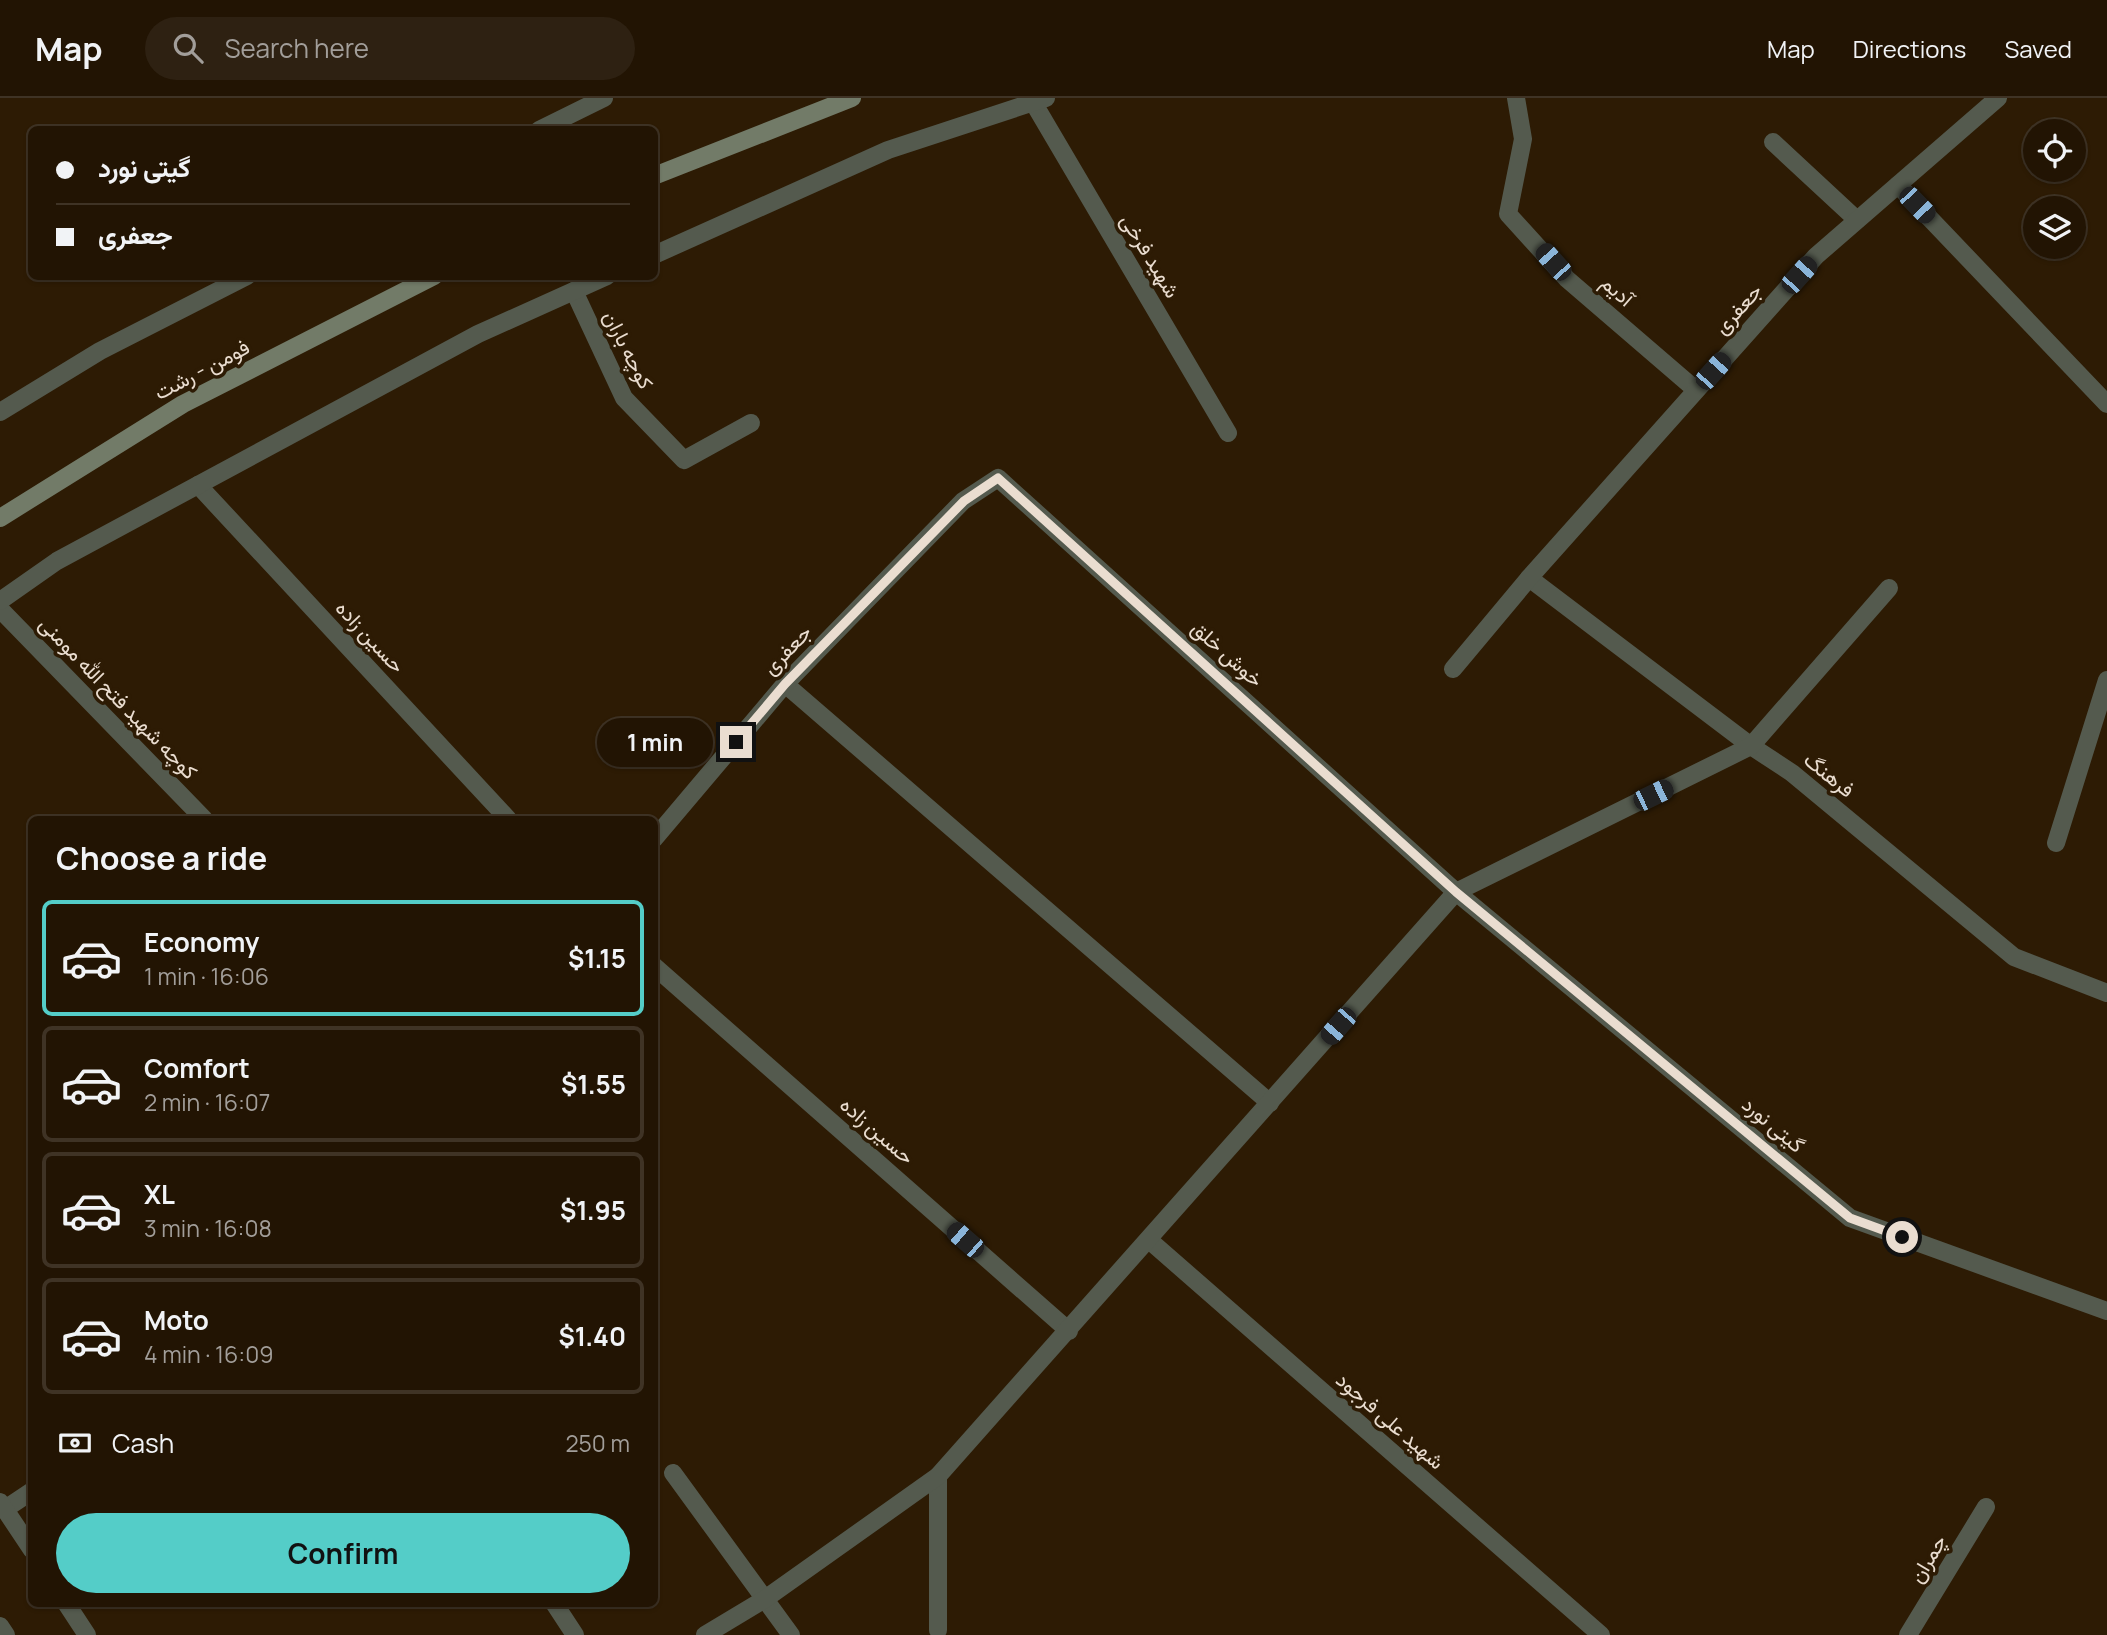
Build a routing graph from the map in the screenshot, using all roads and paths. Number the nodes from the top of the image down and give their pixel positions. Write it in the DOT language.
graph roads {
  1 [pos="604,98"];
  2 [pos="852,98"];
  3 [pos="1516,98"];
  4 [pos="1998,98"];
  5 [pos="1039,100"];
  6 [pos="547,126"];
  7 [pos="1773,142"];
  8 [pos="658,174"];
  9 [pos="1898,185"];
  10 [pos="1857,220"];
  11 [pos="658,253"];
  12 [pos="239,280"];
  13 [pos="426,280"];
  14 [pos="599,280"];
  15 [pos="574,292"];
  16 [pos="1696,390"];
  17 [pos="2107,404"];
  18 [pos="0,412"];
  19 [pos="751,423"];
  20 [pos="1228,433"];
  21 [pos="198,485"];
  22 [pos="964,501"];
  23 [pos="0,518"];
  24 [pos="1529,578"];
  25 [pos="1889,588"];
  26 [pos="0,601"];
  27 [pos="0,609"];
  28 [pos="1453,669"];
  29 [pos="2107,680"];
  30 [pos="785,684"];
  31 [pos="1751,746"];
  32 [pos="201,816"];
  33 [pos="505,816"];
  34 [pos="658,834"];
  35 [pos="2056,843"];
  36 [pos="1456,892"];
  37 [pos="658,970"];
  38 [pos="2107,993"];
  39 [pos="1270,1103"];
  40 [pos="1149,1240"];
  41 [pos="2107,1311"];
  42 [pos="1069,1331"];
  43 [pos="673,1473"];
  44 [pos="939,1476"];
  45 [pos="28,1492"];
  46 [pos="2,1505"];
  47 [pos="1986,1507"];
  48 [pos="28,1544"];
  49 [pos="765,1599"];
  50 [pos="69,1607"];
  51 [pos="557,1607"];
  52 [pos="0,1626"];
  53 [pos="938,1630"];
  54 [pos="6,1635"];
  55 [pos="87,1635"];
  56 [pos="575,1635"];
  57 [pos="705,1635"];
  58 [pos="791,1635"];
  59 [pos="1601,1635"];
  60 [pos="1908,1635"];
  1 -- 6 [label="street"];
  2 -- 8 [label="main road"];
  3 -- 16 [label="street, آدیم"];
  4 -- 9 [label="street, جعفری"];
  5 -- 11 [label="street"];
  5 -- 20 [label="street, شهید فرخی"];
  7 -- 10 [label="street"];
  9 -- 10 [label="street, جعفری"];
  9 -- 17 [label="street"];
  10 -- 16 [label="street, جعفری"];
  12 -- 18 [label="street"];
  13 -- 23 [label="main road, فومن - رشت"];
  14 -- 15 [label="street"];
  15 -- 19 [label="street, کوچه باران"];
  15 -- 21 [label="street"];
  16 -- 24 [label="street, جعفری"];
  21 -- 26 [label="street"];
  21 -- 33 [label="street, حسین زاده"];
  22 -- 30 [label="street, جعفری"];
  22 -- 36 [label="street, خوش خلق"];
  24 -- 28 [label="street, جعفری"];
  24 -- 31 [label="street, فرهنگ"];
  25 -- 31 [label="street"];
  27 -- 32 [label="street, کوچه شهید فتح الله مومنی"];
  29 -- 35 [label="street"];
  30 -- 34 [label="street, جعفری"];
  30 -- 39 [label="street"];
  31 -- 36 [label="street"];
  31 -- 38 [label="street, فرهنگ"];
  36 -- 39 [label="street"];
  36 -- 41 [label="street, گیتی نورد"];
  37 -- 42 [label="street, حسین زاده"];
  39 -- 40 [label="street"];
  40 -- 42 [label="street"];
  40 -- 59 [label="street, شهید علی فرجود"];
  42 -- 44 [label="street"];
  43 -- 49 [label="street"];
  44 -- 49 [label="street"];
  44 -- 53 [label="street"];
  45 -- 46 [label="street"];
  46 -- 48 [label="street"];
  47 -- 60 [label="street, چمران"];
  49 -- 57 [label="street"];
  49 -- 58 [label="street"];
  50 -- 55 [label="street"];
  51 -- 56 [label="street"];
  52 -- 54 [label="street"];
}
